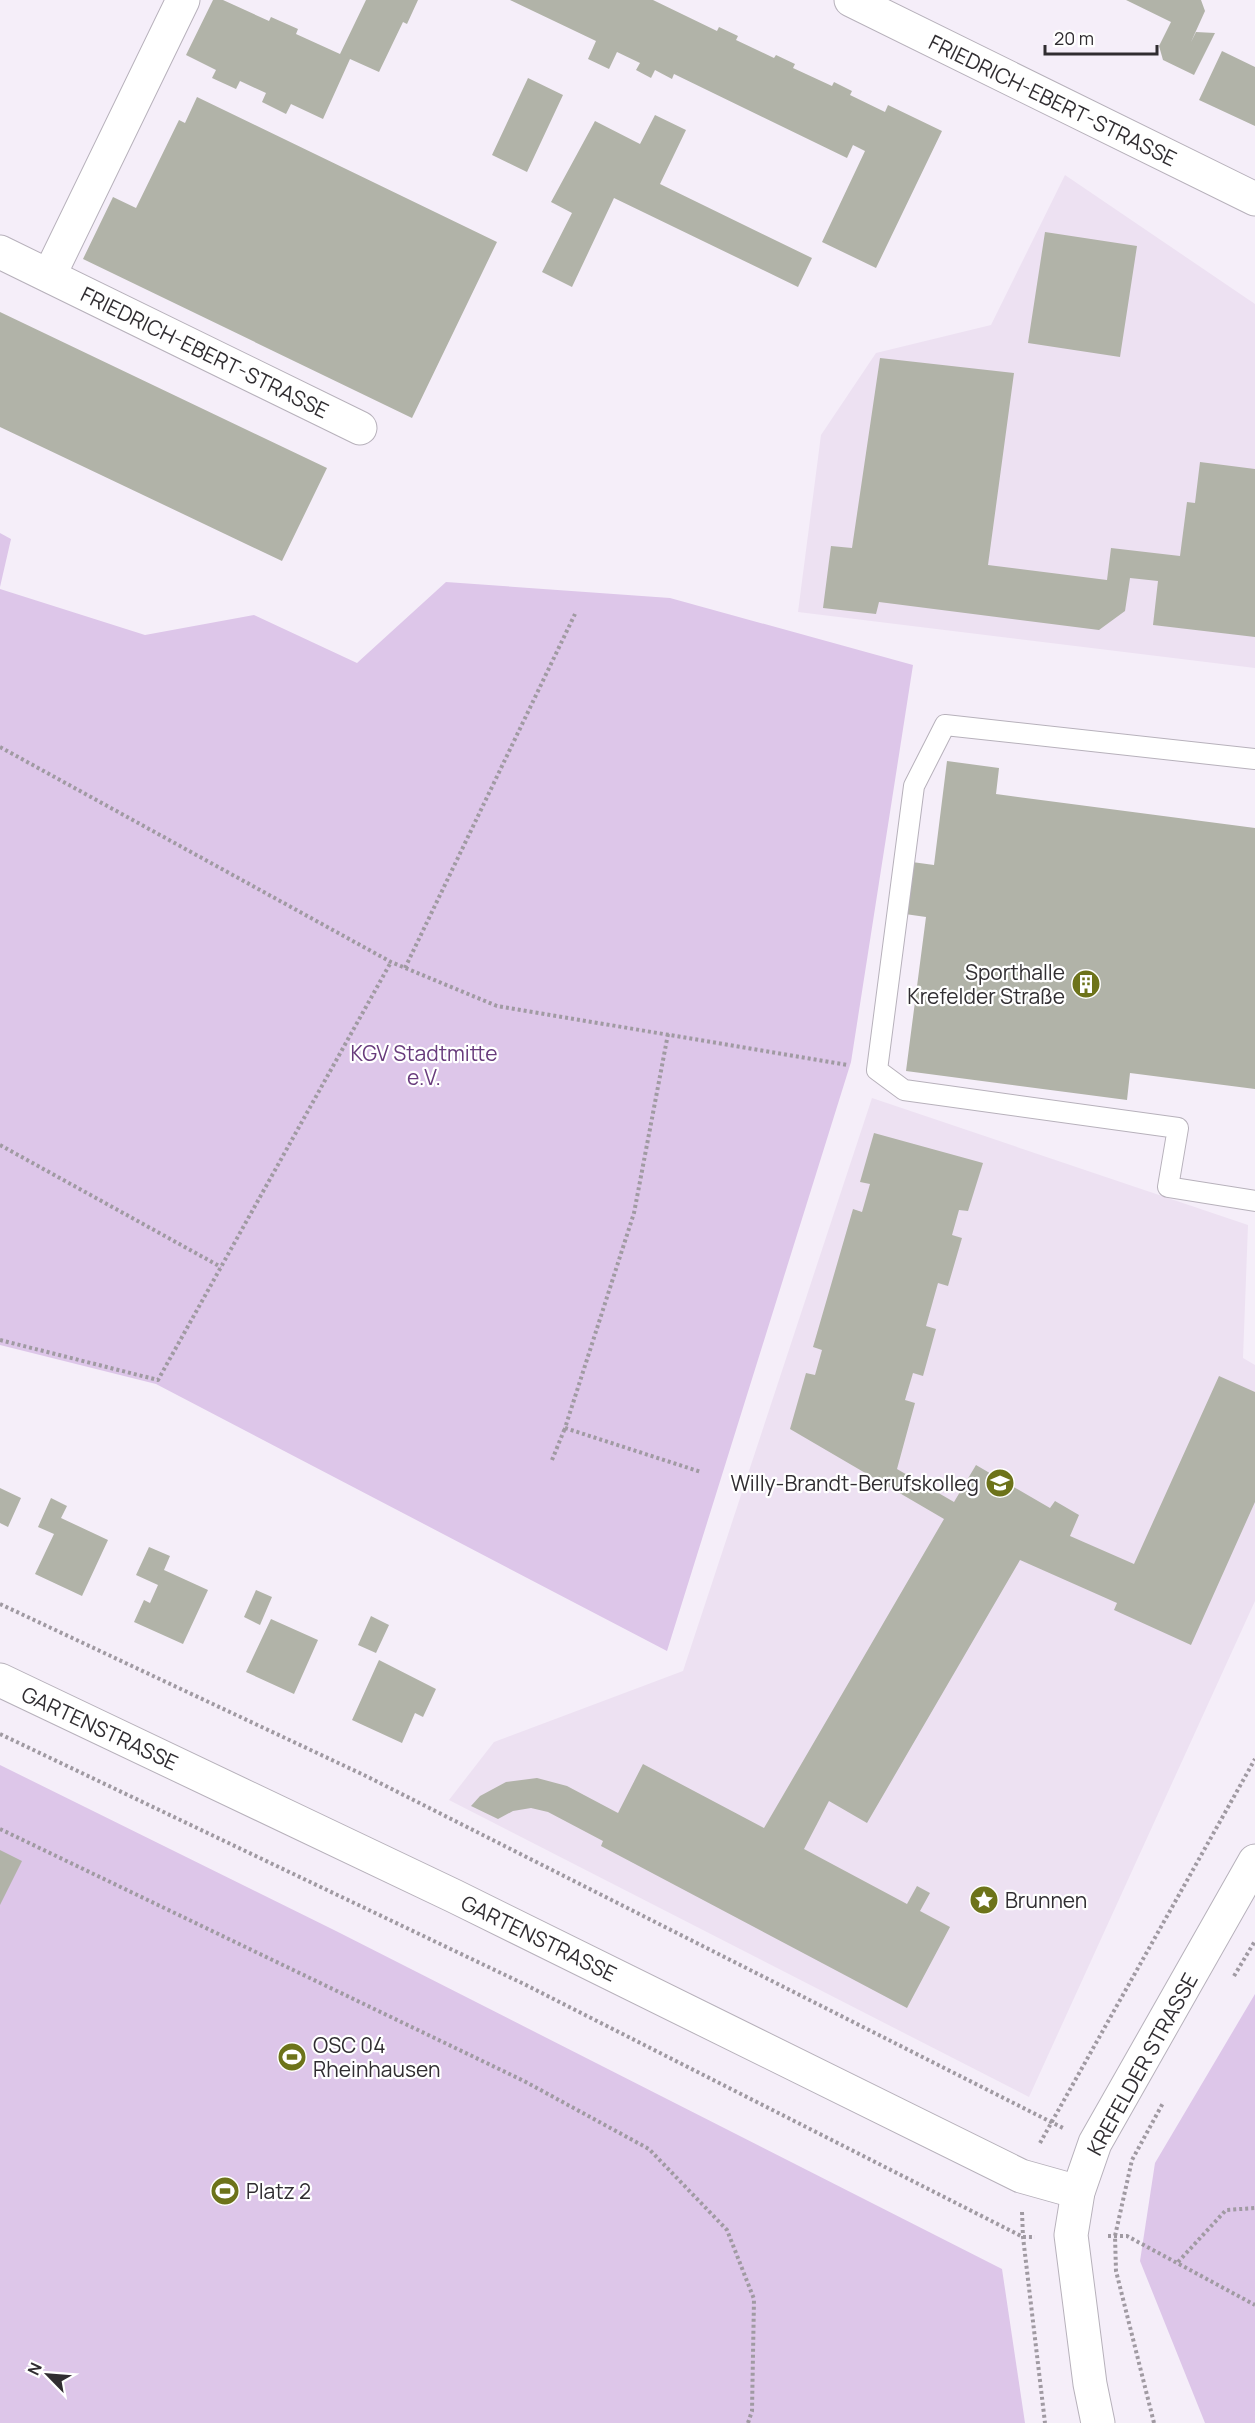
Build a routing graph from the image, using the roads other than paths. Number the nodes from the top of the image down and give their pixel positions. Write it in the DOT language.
graph roads {
  1 [pos="183,0"];
  2 [pos="851,0"];
  3 [pos="1255,199"];
  4 [pos="0,252"];
  5 [pos="49,276"];
  6 [pos="360,428"];
  7 [pos="1255,759"];
  8 [pos="1255,1201"];
  9 [pos="0,1680"];
  10 [pos="1255,1861"];
  11 [pos="1078,2192"];
  12 [pos="1098,2423"];
  1 -- 5 [label="street"];
  2 -- 3 [label="street, FRIEDRICH-EBERT-STRASSE"];
  4 -- 5 [label="street, FRIEDRICH-EBERT-STRASSE"];
  5 -- 6 [label="street, FRIEDRICH-EBERT-STRASSE"];
  7 -- 8 [label="lane"];
  9 -- 11 [label="street, GARTENSTRASSE"];
  10 -- 11 [label="street, KREFELDER STRASSE"];
  11 -- 12 [label="street, KREFELDER STRASSE"];
}
